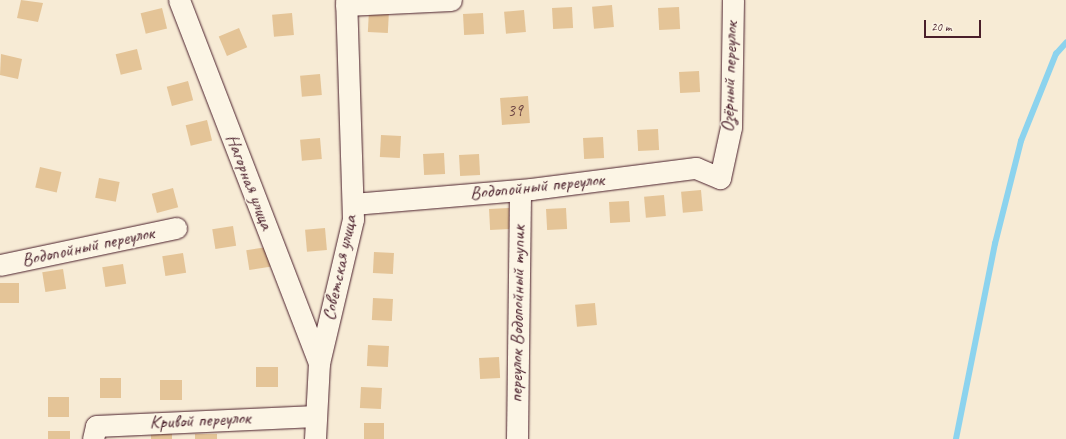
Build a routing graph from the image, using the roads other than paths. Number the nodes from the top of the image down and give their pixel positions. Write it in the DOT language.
graph roads {
  1 [pos="179,0"];
  2 [pos="451,0"];
  3 [pos="734,0"];
  4 [pos="346,3"];
  5 [pos="720,178"];
  6 [pos="520,190"];
  7 [pos="353,204"];
  8 [pos="176,228"];
  9 [pos="0,264"];
  10 [pos="319,363"];
  11 [pos="316,416"];
  12 [pos="93,439"];
  13 [pos="315,439"];
  14 [pos="517,439"];
  1 -- 10 [label="street, Нагорная улица"];
  2 -- 4 [label="street"];
  3 -- 5 [label="street, Озёрный переулок"];
  4 -- 7 [label="street, Советская улица"];
  5 -- 6 [label="street, Водопойный переулок"];
  6 -- 7 [label="street, Водопойный переулок"];
  6 -- 14 [label="street, переулок Водопойный тупик"];
  7 -- 10 [label="street, Советская улица"];
  8 -- 9 [label="street, Водопойный переулок"];
  10 -- 11 [label="street, Советская улица"];
  11 -- 12 [label="street, Кривой переулок"];
  11 -- 13 [label="street, Советская улица"];
}
